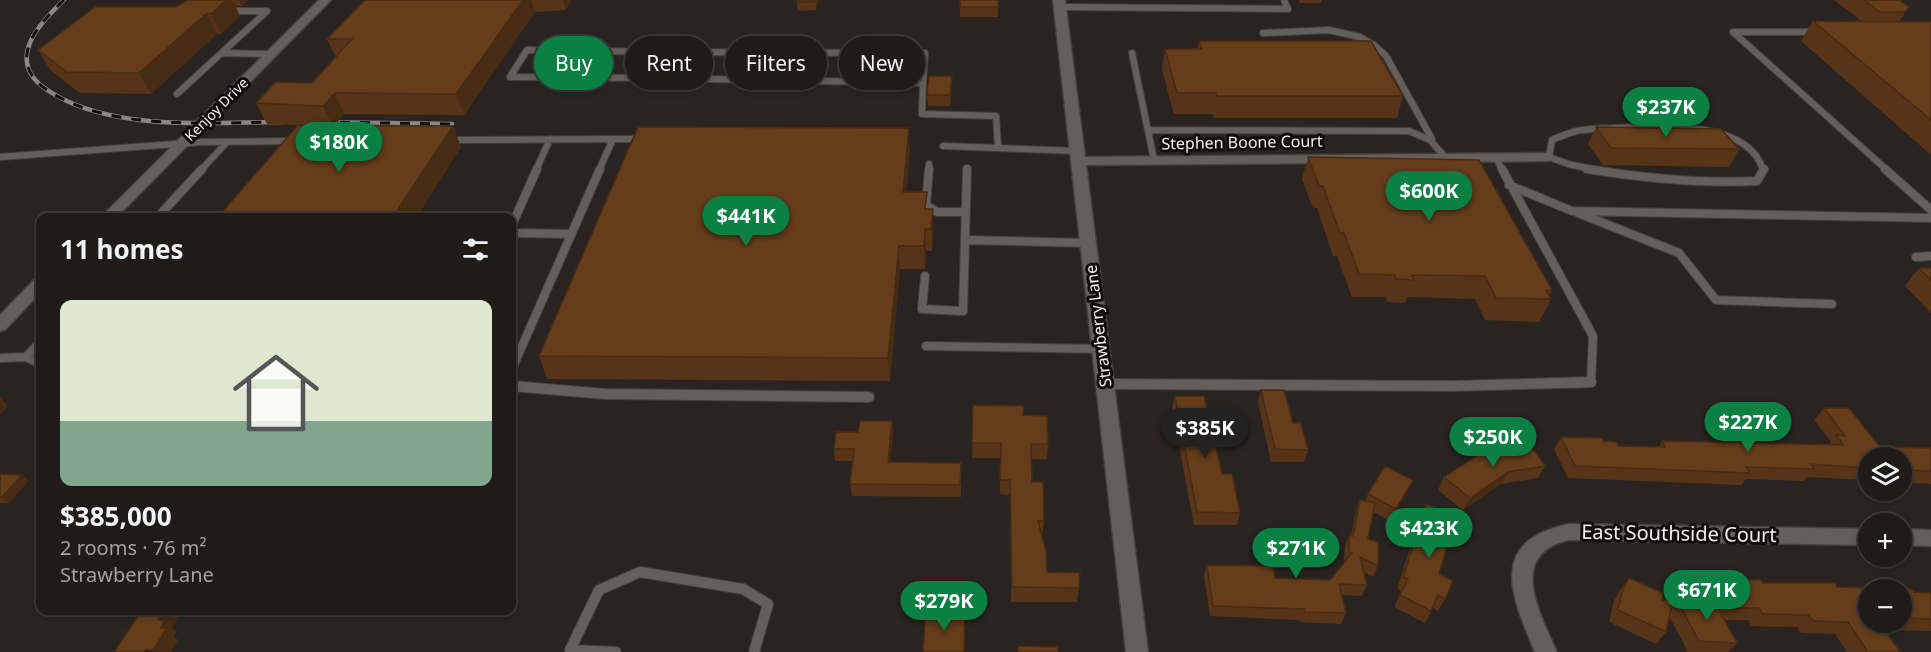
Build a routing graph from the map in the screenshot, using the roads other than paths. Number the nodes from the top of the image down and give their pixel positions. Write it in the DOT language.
graph roads {
  1 [pos="325,0"];
  2 [pos="1284,0"];
  3 [pos="1060,4"];
  4 [pos="223,11"];
  5 [pos="1263,33"];
  6 [pos="1826,33"];
  7 [pos="625,51"];
  8 [pos="713,52"];
  9 [pos="222,53"];
  10 [pos="839,53"];
  11 [pos="1132,53"];
  12 [pos="271,54"];
  13 [pos="625,78"];
  14 [pos="713,79"];
  15 [pos="839,81"];
  16 [pos="923,90"];
  17 [pos="177,94"];
  18 [pos="1148,130"];
  19 [pos="550,139"];
  20 [pos="613,139"];
  21 [pos="648,139"];
  22 [pos="446,140"];
  23 [pos="1432,140"];
  24 [pos="307,141"];
  25 [pos="227,142"];
  26 [pos="180,145"];
  27 [pos="943,146"];
  28 [pos="998,147"];
  29 [pos="1078,156"];
  30 [pos="0,157"];
  31 [pos="1445,157"];
  32 [pos="1496,157"];
  33 [pos="1549,157"];
  34 [pos="1154,160"];
  35 [pos="929,164"];
  36 [pos="967,169"];
  37 [pos="1509,185"];
  38 [pos="1931,210"];
  39 [pos="1572,211"];
  40 [pos="966,212"];
  41 [pos="112,213"];
  42 [pos="162,213"];
  43 [pos="516,216"];
  44 [pos="1931,218"];
  45 [pos="516,233"];
  46 [pos="571,234"];
  47 [pos="965,240"];
  48 [pos="1088,243"];
  49 [pos="1916,256"];
  50 [pos="1931,256"];
  51 [pos="926,276"];
  52 [pos="36,288"];
  53 [pos="1832,304"];
  54 [pos="0,325"];
  55 [pos="36,346"];
  56 [pos="926,346"];
  57 [pos="1101,349"];
  58 [pos="26,357"];
  59 [pos="0,358"];
  60 [pos="516,360"];
  61 [pos="36,362"];
  62 [pos="1105,384"];
  63 [pos="516,386"];
  64 [pos="869,397"];
  65 [pos="1858,537"];
  66 [pos="1912,537"];
  67 [pos="1931,538"];
  68 [pos="616,652"];
  69 [pos="754,652"];
  70 [pos="1137,652"];
  71 [pos="1546,652"];
  1 -- 12 [label="street, Kenjoy Drive"];
  2 -- 3 [label="lane"];
  3 -- 29 [label="street, Strawberry Lane"];
  4 -- 9 [label="lane"];
  5 -- 23 [label="lane"];
  6 -- 38 [label="lane"];
  7 -- 13 [label="lane"];
  8 -- 10 [label="lane"];
  9 -- 12 [label="lane"];
  9 -- 17 [label="lane"];
  11 -- 18 [label="lane"];
  12 -- 26 [label="street, Kenjoy Drive"];
  14 -- 15 [label="lane"];
  16 -- 28 [label="lane"];
  18 -- 23 [label="lane"];
  18 -- 34 [label="lane"];
  19 -- 20 [label="lane"];
  19 -- 22 [label="lane"];
  19 -- 43 [label="lane"];
  20 -- 21 [label="lane"];
  20 -- 46 [label="lane"];
  23 -- 31 [label="lane"];
  24 -- 25 [label="lane"];
  25 -- 26 [label="lane"];
  25 -- 42 [label="lane"];
  26 -- 30 [label="lane"];
  26 -- 41 [label="street, Kenjoy Drive"];
  27 -- 28 [label="lane"];
  28 -- 29 [label="lane"];
  29 -- 34 [label="street, Stephen Boone Court"];
  29 -- 48 [label="street, Strawberry Lane"];
  31 -- 32 [label="street, Stephen Boone Court"];
  31 -- 34 [label="street, Stephen Boone Court"];
  32 -- 33 [label="street, Stephen Boone Court"];
  32 -- 37 [label="lane"];
  33 -- 33 [label="lane"];
  35 -- 40 [label="lane"];
  36 -- 40 [label="lane"];
  37 -- 39 [label="lane"];
  37 -- 62 [label="lane"];
  39 -- 44 [label="lane"];
  39 -- 53 [label="lane"];
  40 -- 47 [label="lane"];
  45 -- 46 [label="lane"];
  46 -- 60 [label="lane"];
  47 -- 48 [label="lane"];
  47 -- 51 [label="lane"];
  48 -- 57 [label="street, Strawberry Lane"];
  49 -- 50 [label="lane"];
  52 -- 54 [label="street"];
  55 -- 58 [label="lane"];
  56 -- 57 [label="lane"];
  57 -- 62 [label="street, Strawberry Lane"];
  58 -- 59 [label="lane"];
  58 -- 61 [label="lane"];
  62 -- 70 [label="street, Strawberry Lane"];
  63 -- 64 [label="lane"];
  65 -- 71 [label="street, East Southside Court"];
  66 -- 67 [label="street"];
  68 -- 69 [label="lane"];
}
